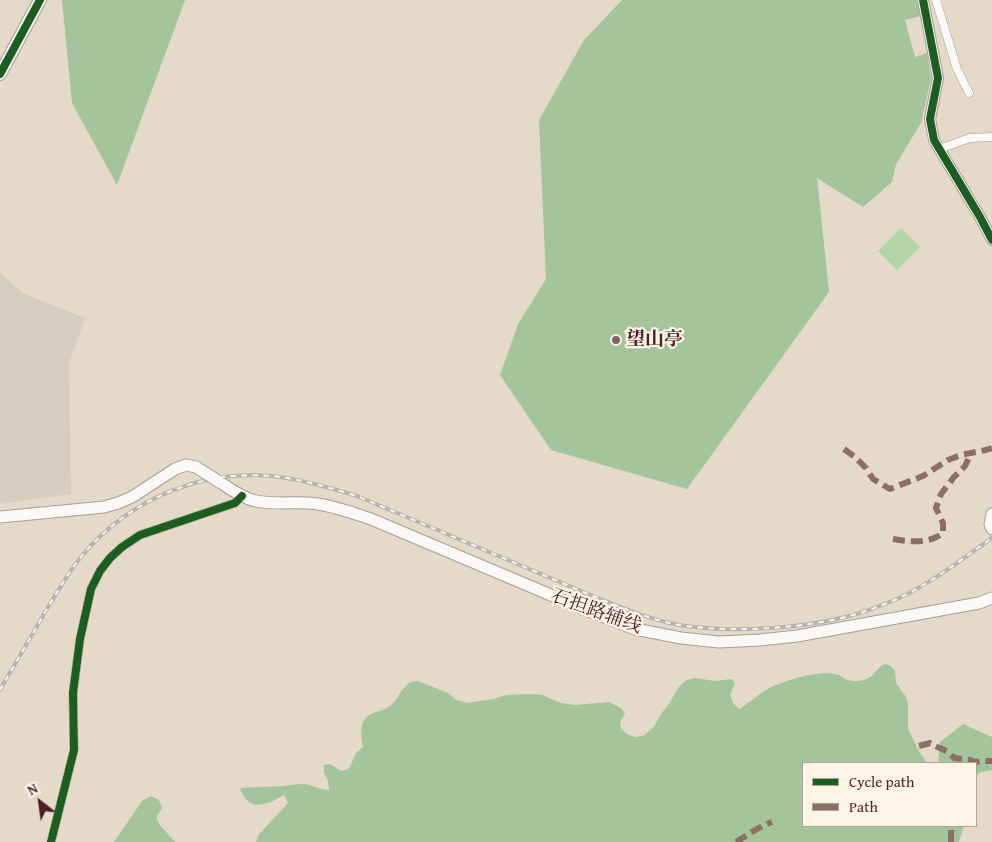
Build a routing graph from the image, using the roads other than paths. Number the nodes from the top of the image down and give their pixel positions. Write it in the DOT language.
graph roads {
  1 [pos="40,0"];
  2 [pos="923,0"];
  3 [pos="936,0"];
  4 [pos="0,74"];
  5 [pos="969,93"];
  6 [pos="992,137"];
  7 [pos="939,149"];
  8 [pos="992,240"];
  9 [pos="242,496"];
  10 [pos="992,514"];
  11 [pos="0,517"];
  12 [pos="992,529"];
  13 [pos="992,598"];
  14 [pos="51,842"];
  1 -- 4 [label="main road"];
  2 -- 7 [label="street"];
  3 -- 5 [label="street"];
  6 -- 7 [label="street"];
  7 -- 8 [label="street"];
  9 -- 11 [label="main road, 石担路辅线, bridge"];
  9 -- 13 [label="main road, 石担路辅线"];
  9 -- 14 [label="street"];
  10 -- 12 [label="main road"];
}
